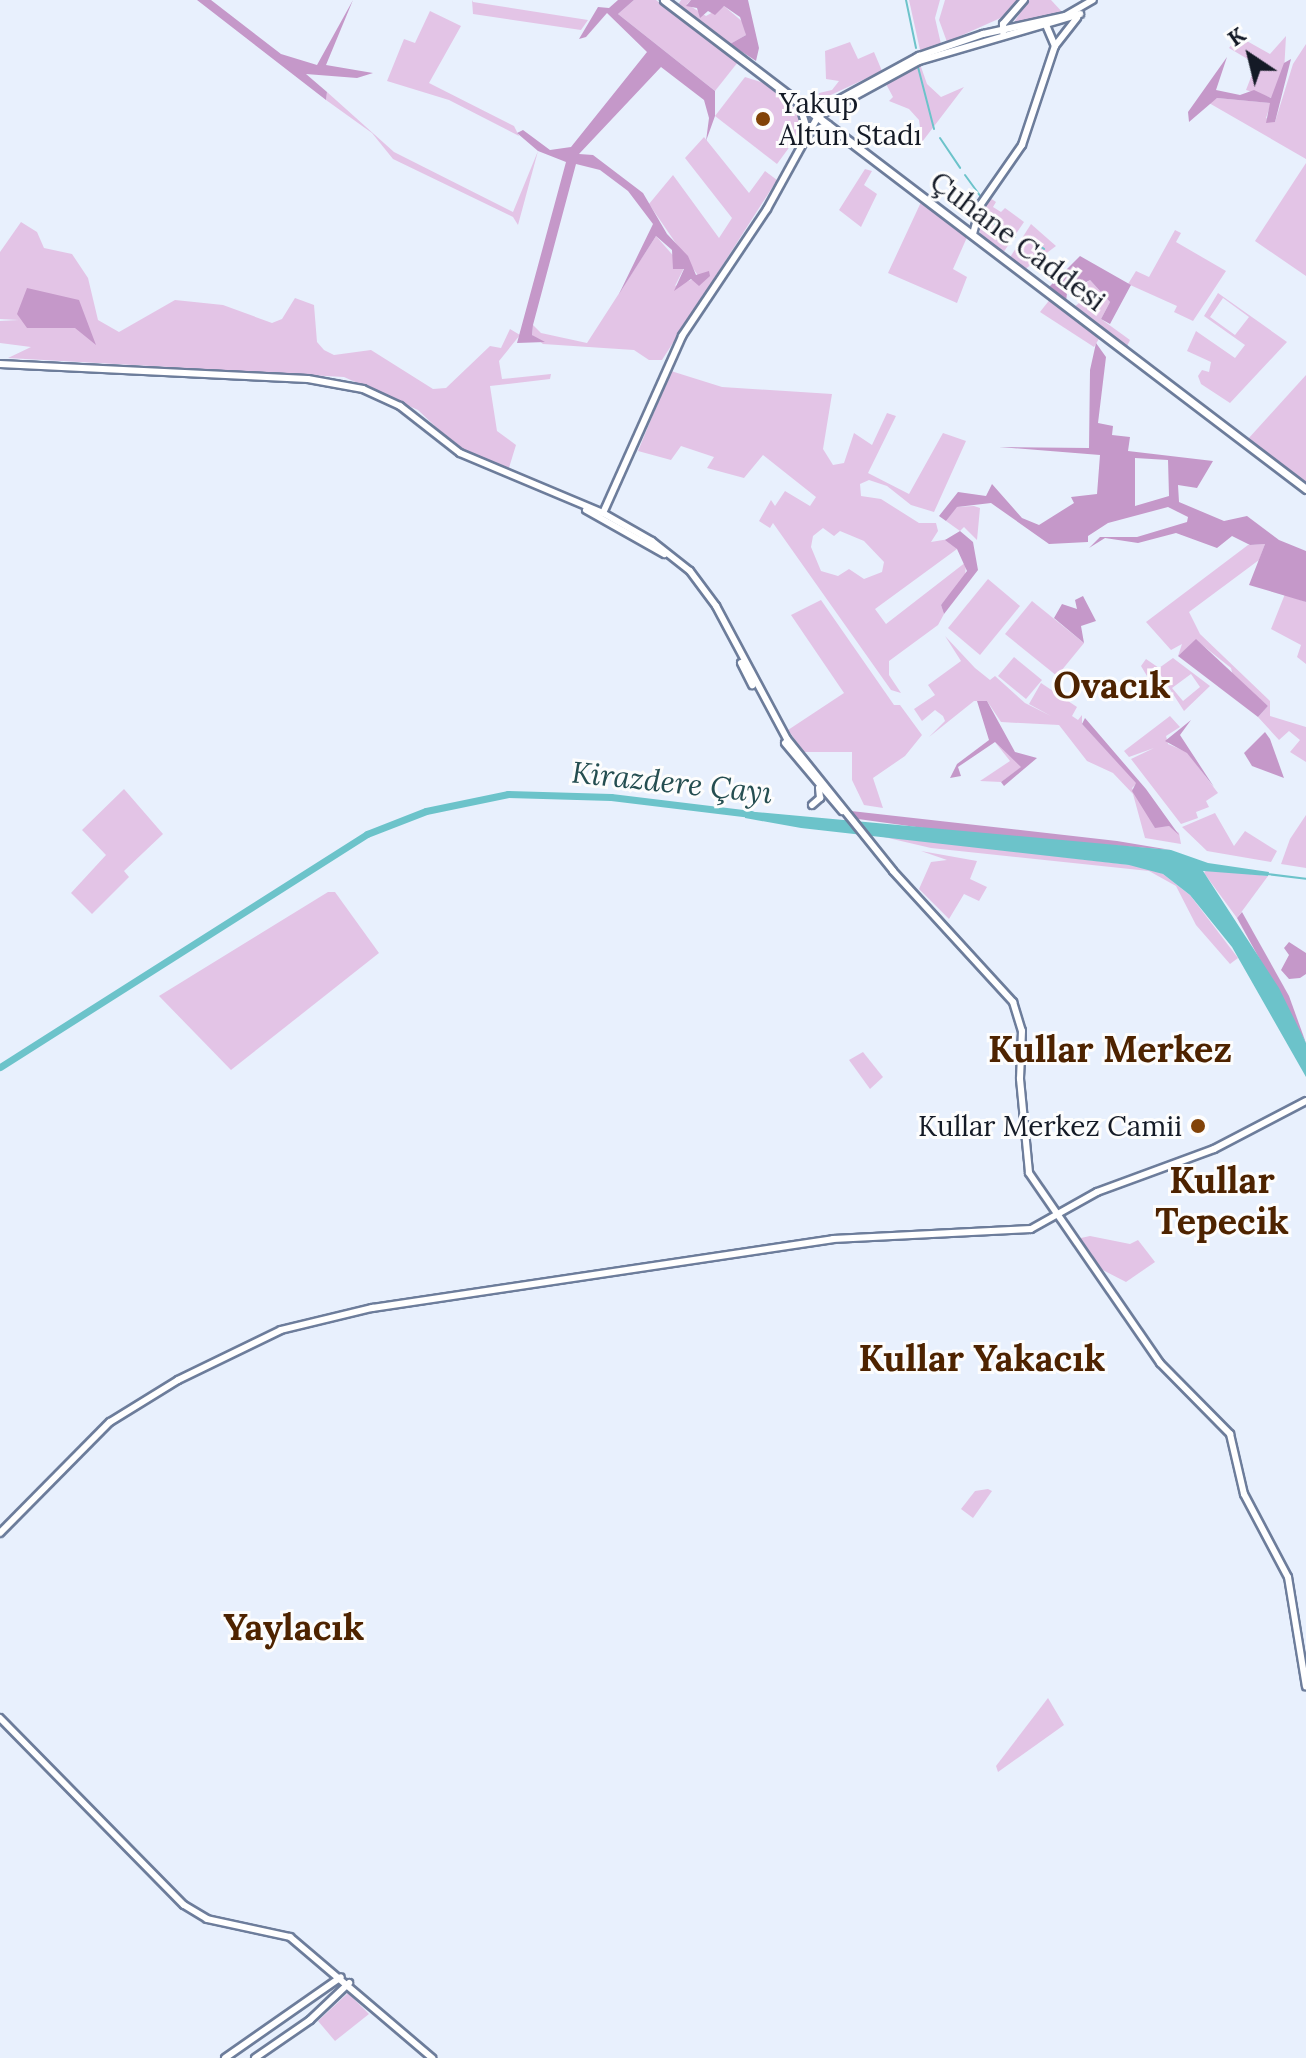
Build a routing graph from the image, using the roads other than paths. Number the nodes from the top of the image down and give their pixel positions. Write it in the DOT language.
graph roads {
  1 [pos="664,0"];
  2 [pos="1024,0"];
  3 [pos="1094,0"];
  4 [pos="1083,12"];
  5 [pos="1009,17"];
  6 [pos="1046,25"];
  7 [pos="1003,32"];
  8 [pos="977,36"];
  9 [pos="1055,46"];
  10 [pos="800,104"];
  11 [pos="827,106"];
  12 [pos="817,117"];
  13 [pos="828,125"];
  14 [pos="808,133"];
  15 [pos="973,234"];
  16 [pos="0,366"];
  17 [pos="1306,489"];
  18 [pos="610,496"];
  19 [pos="591,508"];
  20 [pos="602,515"];
  21 [pos="617,521"];
  22 [pos="819,788"];
  23 [pos="812,805"];
  24 [pos="845,812"];
  25 [pos="1306,1101"];
  26 [pos="1057,1217"];
  27 [pos="0,1533"];
  28 [pos="1306,1687"];
  29 [pos="0,1718"];
  30 [pos="341,1977"];
  31 [pos="349,1983"];
  32 [pos="225,2058"];
  33 [pos="255,2058"];
  34 [pos="432,2058"];
  1 -- 10 [label="main road, Çuhane Caddesi"];
  2 -- 5 [label="main road"];
  3 -- 4 [label="main road"];
  3 -- 7 [label="main road"];
  4 -- 6 [label="main road"];
  4 -- 9 [label="main road"];
  5 -- 7 [label="main road"];
  5 -- 8 [label="main road"];
  6 -- 7 [label="main road"];
  6 -- 9 [label="main road"];
  7 -- 8 [label="main road"];
  7 -- 12 [label="main road"];
  8 -- 11 [label="main road"];
  9 -- 15 [label="main road"];
  10 -- 11 [label="main road"];
  10 -- 12 [label="main road, Çuhane Caddesi"];
  10 -- 14 [label="main road"];
  11 -- 12 [label="main road"];
  12 -- 13 [label="main road, Çuhane Caddesi"];
  12 -- 14 [label="main road"];
  13 -- 14 [label="main road"];
  13 -- 15 [label="main road, Çuhane Caddesi"];
  14 -- 18 [label="main road"];
  15 -- 17 [label="main road, Çuhane Caddesi"];
  16 -- 19 [label="main road"];
  16 -- 20 [label="main road"];
  18 -- 19 [label="main road"];
  18 -- 20 [label="main road"];
  18 -- 21 [label="main road"];
  19 -- 20 [label="main road"];
  20 -- 21 [label="main road"];
  20 -- 22 [label="main road"];
  21 -- 24 [label="main road"];
  22 -- 23 [label="main road"];
  22 -- 24 [label="main road"];
  24 -- 26 [label="main road"];
  25 -- 26 [label="main road"];
  26 -- 27 [label="main road"];
  26 -- 28 [label="main road"];
  29 -- 30 [label="main road"];
  30 -- 31 [label="main road"];
  30 -- 32 [label="main road"];
  31 -- 33 [label="main road"];
  31 -- 34 [label="main road"];
}
